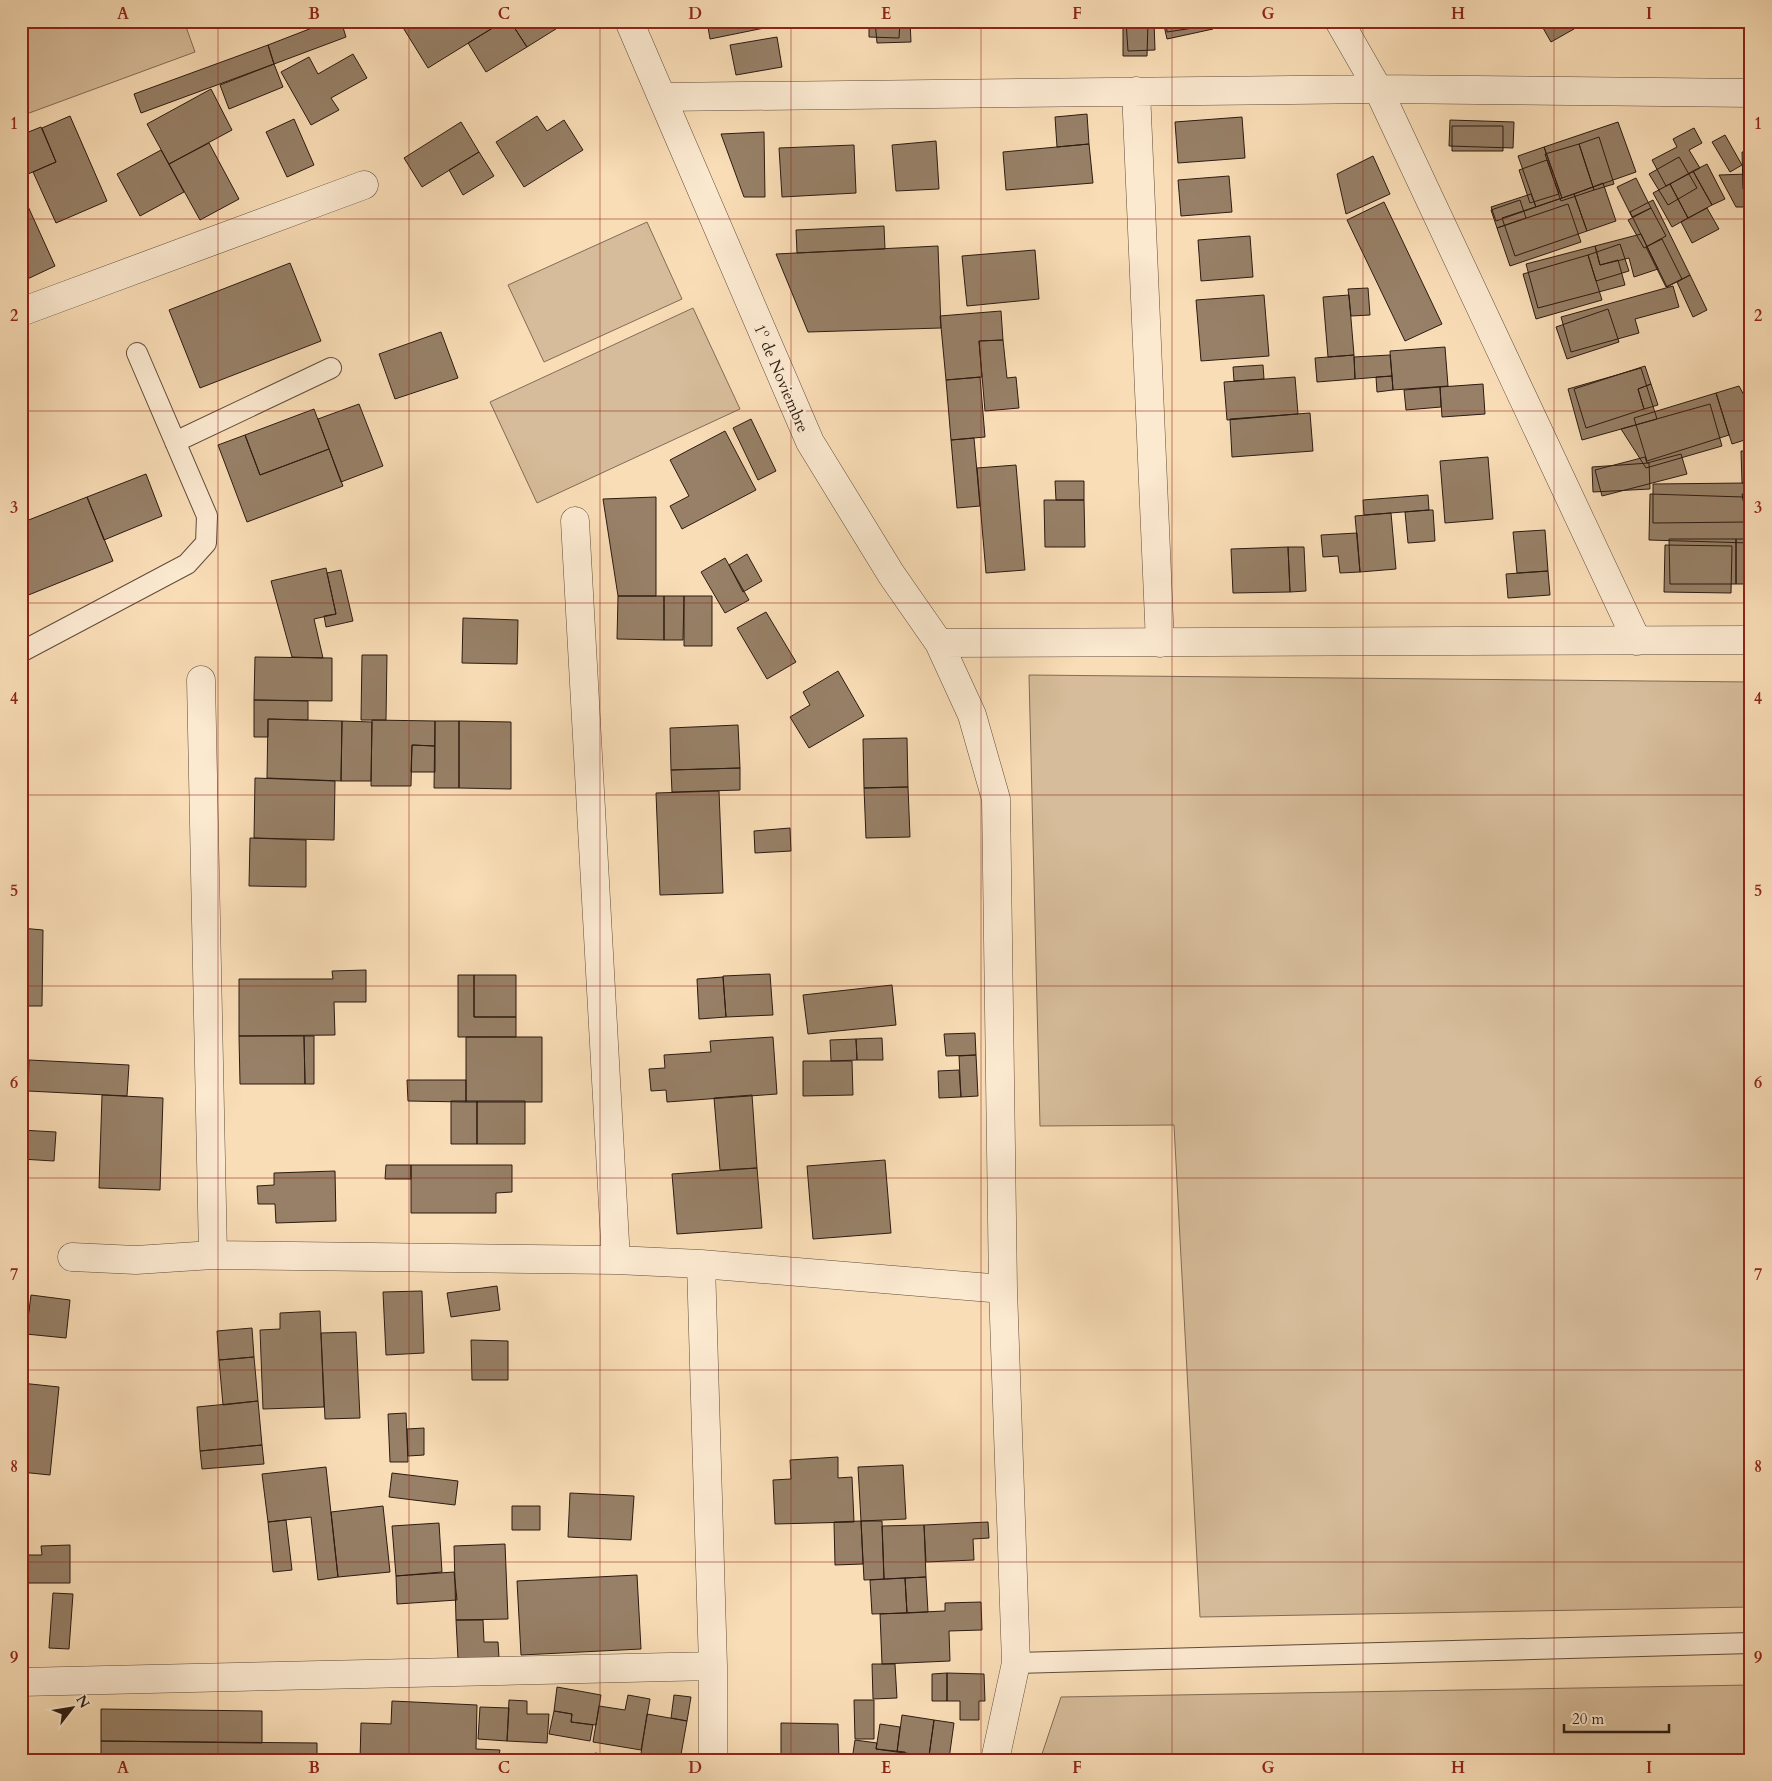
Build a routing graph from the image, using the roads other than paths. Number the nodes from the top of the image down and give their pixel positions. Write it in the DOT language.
graph roads {
  1 [pos="629,21"];
  2 [pos="1339,21"];
  3 [pos="1378,89"];
  4 [pos="1136,91"];
  5 [pos="1751,93"];
  6 [pos="662,97"];
  7 [pos="364,185"];
  8 [pos="21,312"];
  9 [pos="137,353"];
  10 [pos="331,368"];
  11 [pos="175,442"];
  12 [pos="574,520"];
  13 [pos="1751,640"];
  14 [pos="1636,641"];
  15 [pos="939,643"];
  16 [pos="1160,643"];
  17 [pos="21,652"];
  18 [pos="201,680"];
  19 [pos="213,1255"];
  20 [pos="72,1257"];
  21 [pos="616,1260"];
  22 [pos="701,1264"];
  23 [pos="1003,1289"];
  24 [pos="1751,1643"];
  25 [pos="1016,1663"];
  26 [pos="713,1666"];
  27 [pos="21,1682"];
  28 [pos="712,1760"];
  29 [pos="995,1760"];
  1 -- 6 [label="street, 1º de Noviembre"];
  2 -- 3 [label="street"];
  3 -- 4 [label="street"];
  3 -- 5 [label="street"];
  3 -- 14 [label="street"];
  4 -- 6 [label="street"];
  4 -- 16 [label="street"];
  6 -- 15 [label="street, 1º de Noviembre"];
  7 -- 8 [label="street"];
  9 -- 11 [label="lane"];
  10 -- 11 [label="lane"];
  11 -- 17 [label="lane"];
  12 -- 21 [label="street"];
  13 -- 14 [label="street"];
  14 -- 16 [label="street"];
  15 -- 16 [label="street"];
  15 -- 23 [label="street, 1º de Noviembre"];
  18 -- 19 [label="street"];
  19 -- 20 [label="street"];
  19 -- 21 [label="street"];
  21 -- 22 [label="street"];
  22 -- 23 [label="street"];
  22 -- 26 [label="street"];
  23 -- 25 [label="street, 1º de Noviembre"];
  24 -- 25 [label="lane"];
  25 -- 29 [label="street, 1º de Noviembre"];
  26 -- 27 [label="street"];
  26 -- 28 [label="street"];
}
